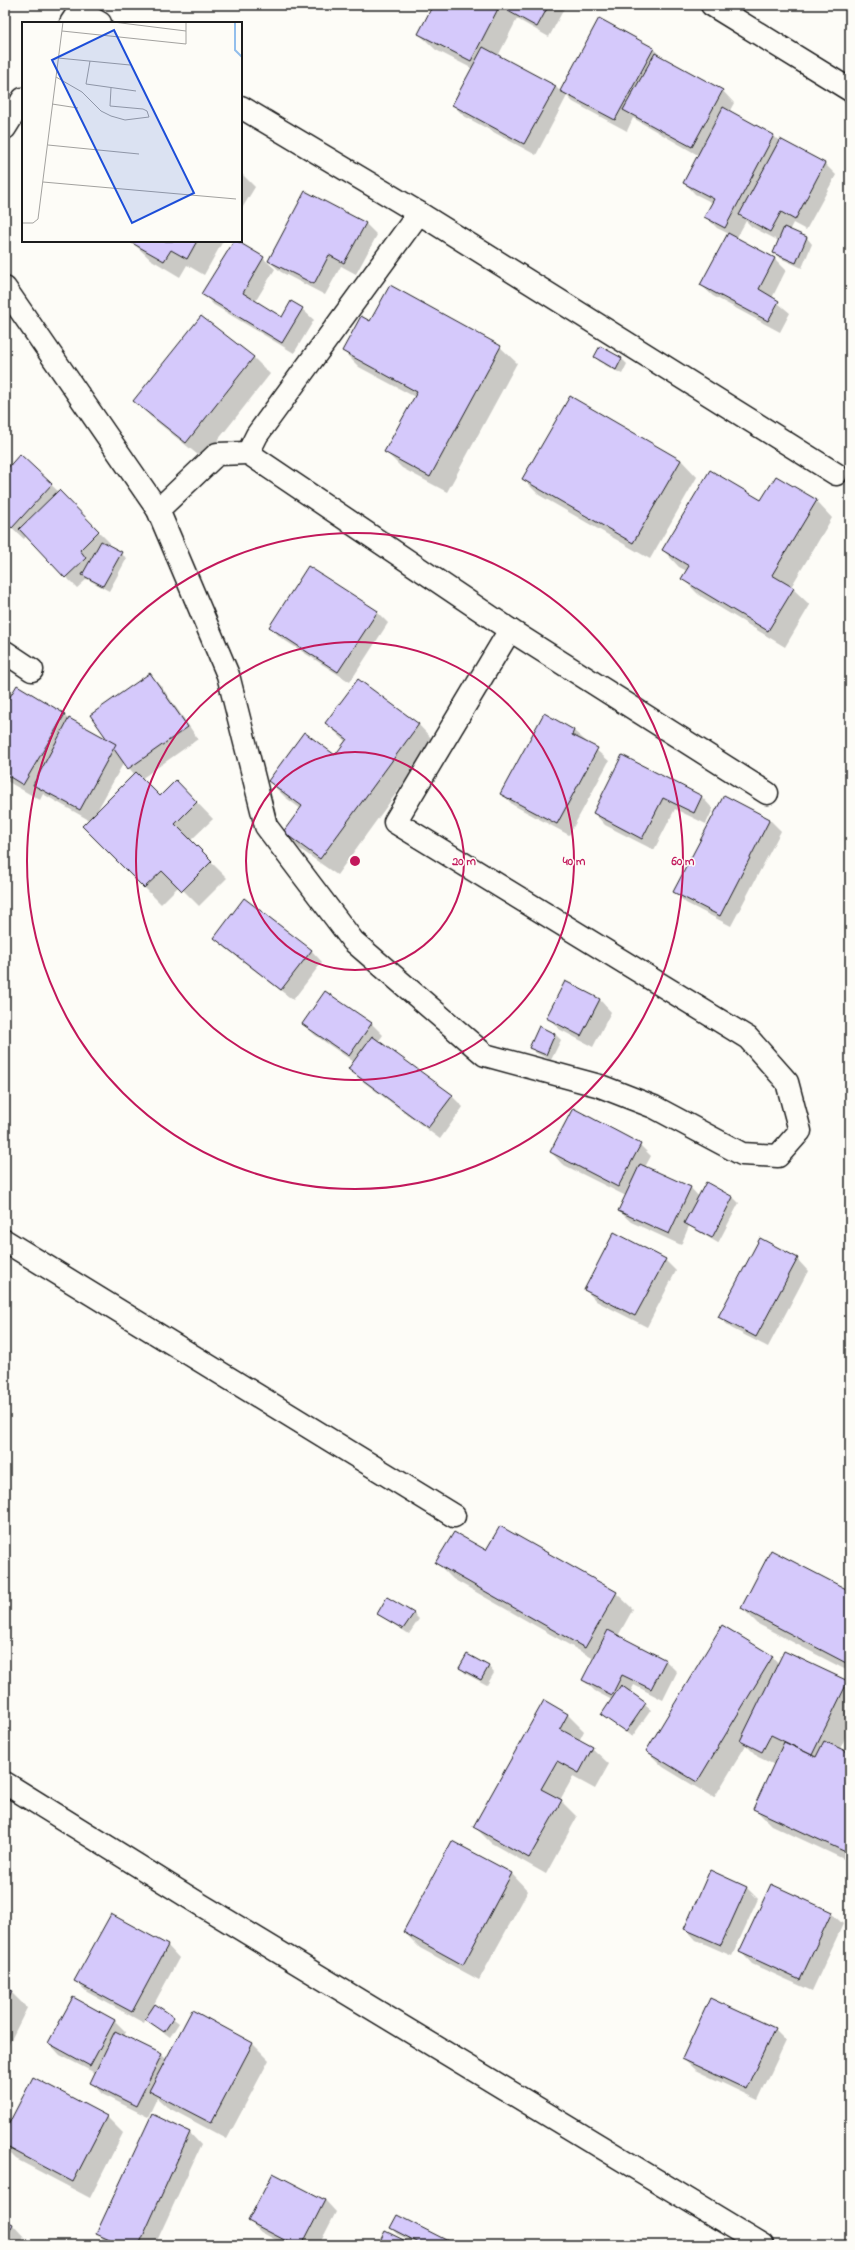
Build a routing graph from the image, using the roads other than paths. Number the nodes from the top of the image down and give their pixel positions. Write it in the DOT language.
graph roads {
  1 [pos="712,5"];
  2 [pos="78,13"];
  3 [pos="98,22"];
  4 [pos="850,90"];
  5 [pos="22,101"];
  6 [pos="242,108"];
  7 [pos="5,128"];
  8 [pos="419,213"];
  9 [pos="5,288"];
  10 [pos="248,453"];
  11 [pos="836,474"];
  12 [pos="158,510"];
  13 [pos="510,630"];
  14 [pos="5,652"];
  15 [pos="32,670"];
  16 [pos="767,793"];
  17 [pos="5,1241"];
  18 [pos="454,1516"];
  19 [pos="5,1783"];
  20 [pos="763,2245"];
  1 -- 4 [label="street"];
  2 -- 3 [label="street"];
  5 -- 7 [label="street"];
  6 -- 8 [label="street"];
  8 -- 10 [label="street"];
  8 -- 11 [label="street"];
  9 -- 12 [label="street"];
  10 -- 12 [label="street"];
  10 -- 13 [label="street"];
  12 -- 13 [label="street"];
  13 -- 16 [label="street"];
  14 -- 15 [label="street"];
  17 -- 18 [label="street"];
  19 -- 20 [label="street"];
}
